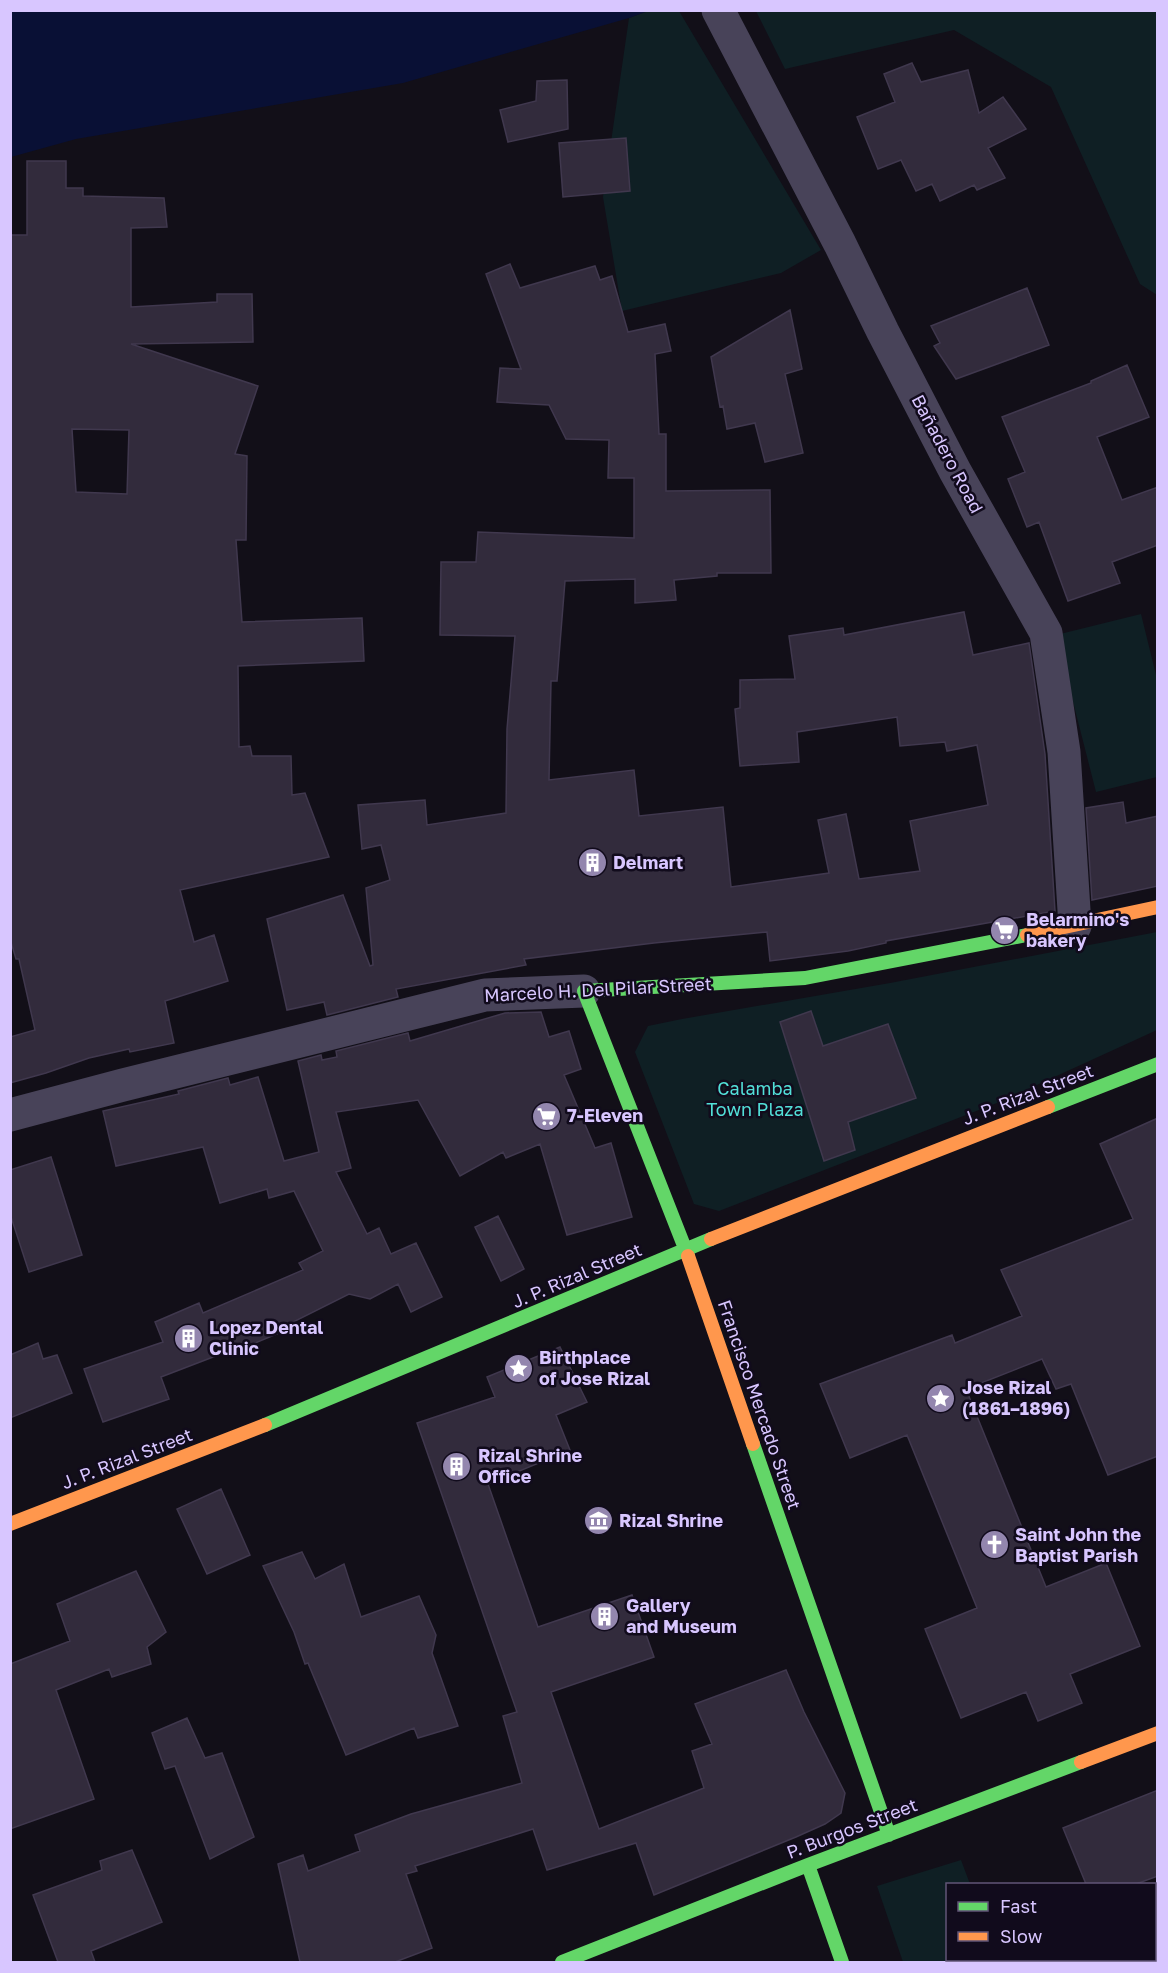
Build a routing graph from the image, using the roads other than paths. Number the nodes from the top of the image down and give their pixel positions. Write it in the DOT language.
graph roads {
  1 [pos="718,10"];
  2 [pos="1158,907"];
  3 [pos="1075,926"];
  4 [pos="584,991"];
  5 [pos="1158,1064"];
  6 [pos="10,1115"];
  7 [pos="685,1249"];
  8 [pos="10,1524"];
  9 [pos="1158,1733"];
  10 [pos="889,1834"];
  11 [pos="808,1865"];
  12 [pos="562,1962"];
  13 [pos="842,1962"];
  1 -- 3 [label="street, Bañadero Road"];
  2 -- 3 [label="main road, Marcelo H. Del Pilar Street"];
  3 -- 4 [label="main road, Marcelo H. Del Pilar Street"];
  4 -- 6 [label="street, Marcelo H. Del Pilar Street"];
  4 -- 7 [label="main road, Francisco Mercado Street"];
  5 -- 7 [label="main road, J. P. Rizal Street"];
  7 -- 8 [label="main road, J. P. Rizal Street"];
  7 -- 10 [label="main road, Francisco Mercado Street"];
  9 -- 10 [label="main road, P. Burgos Street"];
  10 -- 11 [label="main road, P. Burgos Street"];
  11 -- 12 [label="main road, P. Burgos Street"];
  11 -- 13 [label="main road"];
}
